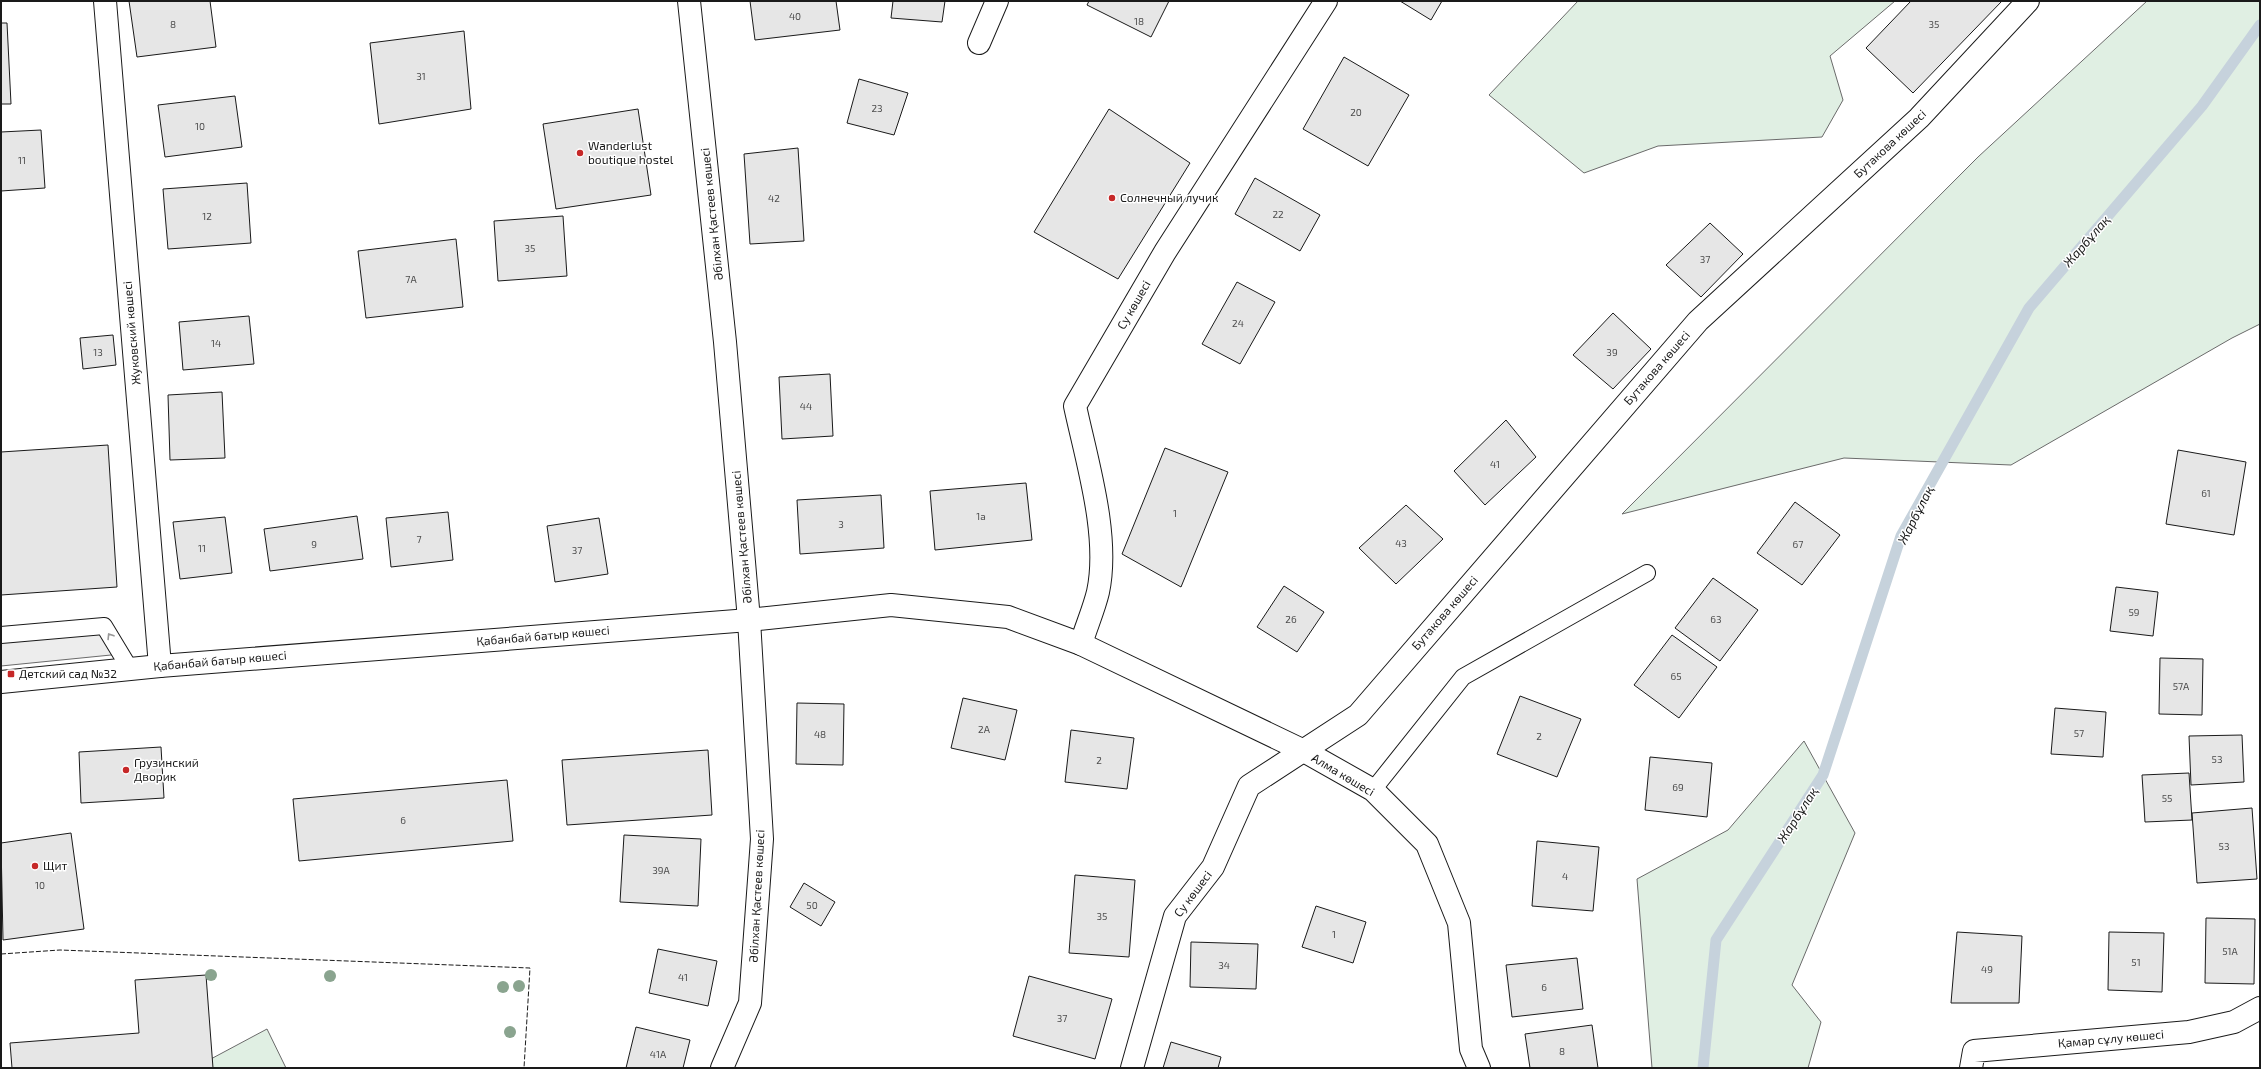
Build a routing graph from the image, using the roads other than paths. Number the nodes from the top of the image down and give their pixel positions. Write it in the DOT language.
graph roads {
  1 [pos="105,1"];
  2 [pos="689,1"];
  3 [pos="997,1"];
  4 [pos="1326,1"];
  5 [pos="2028,1"];
  6 [pos="979,43"];
  7 [pos="1647,573"];
  8 [pos="749,620"];
  9 [pos="1,635"];
  10 [pos="1081,644"];
  11 [pos="160,666"];
  12 [pos="130,669"];
  13 [pos="1,682"];
  14 [pos="1304,751"];
  15 [pos="1373,790"];
  16 [pos="2260,1008"];
  17 [pos="722,1068"];
  18 [pos="1132,1068"];
  19 [pos="1479,1068"];
  20 [pos="1971,1068"];
  1 -- 11 [label="street, Жуковский көшесі"];
  2 -- 8 [label="street, Әбілхан Қастеев көшесі"];
  3 -- 6 [label="street"];
  4 -- 10 [label="street, Су көшесі"];
  5 -- 14 [label="street, Бутакова көшесі"];
  7 -- 15 [label="lane"];
  8 -- 10 [label="street, Қабанбай батыр көшесі"];
  8 -- 11 [label="street, Қабанбай батыр көшесі"];
  8 -- 17 [label="street, Әбілхан Қастеев көшесі"];
  12 -- 9 [label="lane, one-way"];
  10 -- 14 [label="street, Алма көшесі"];
  11 -- 12 [label="street, Қабанбай батыр көшесі"];
  12 -- 13 [label="street, Қабанбай батыр көшесі"];
  14 -- 15 [label="street, Алма көшесі"];
  14 -- 18 [label="street, Су көшесі"];
  15 -- 19 [label="street, Алма көшесі"];
  16 -- 20 [label="street, Қамар сұлу көшесі"];
}
